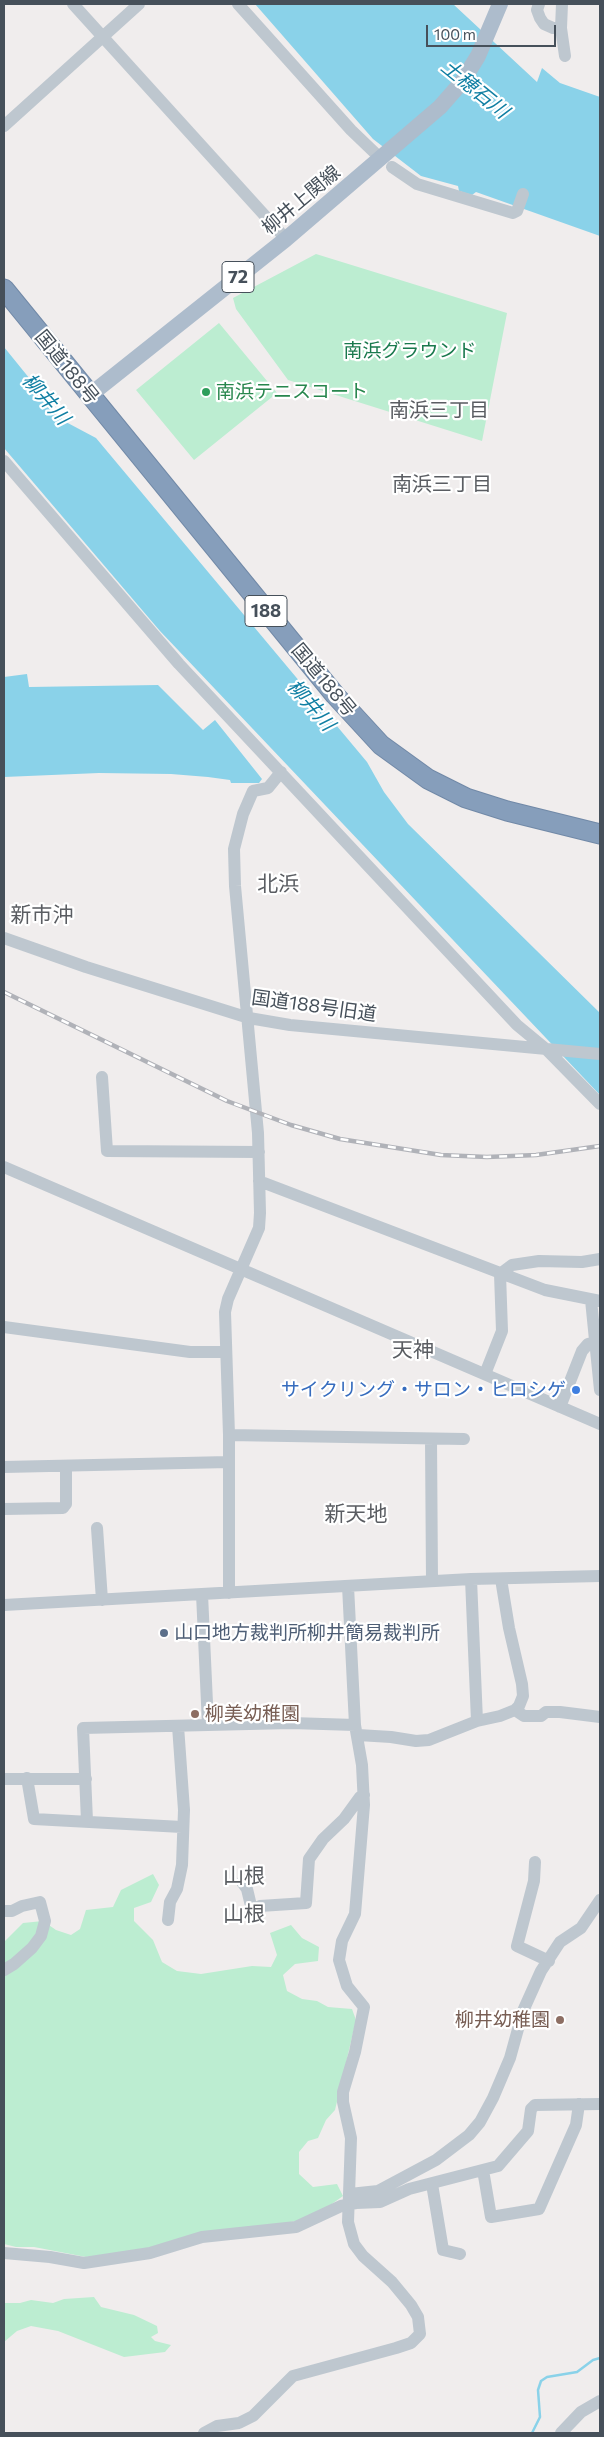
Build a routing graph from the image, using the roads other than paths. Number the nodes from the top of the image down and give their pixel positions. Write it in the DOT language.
graph roads {
  1 [pos="74,4"];
  2 [pos="139,4"];
  3 [pos="238,4"];
  4 [pos="539,4"];
  5 [pos="562,4"];
  6 [pos="500,5"];
  7 [pos="560,28"];
  8 [pos="103,36"];
  9 [pos="565,56"];
  10 [pos="4,126"];
  11 [pos="384,159"];
  12 [pos="523,194"];
  13 [pos="286,239"];
  14 [pos="4,289"];
  15 [pos="90,395"];
  16 [pos="4,460"];
  17 [pos="281,772"];
  18 [pos="600,834"];
  19 [pos="4,938"];
  20 [pos="249,1018"];
  21 [pos="550,1049"];
  22 [pos="600,1054"];
  23 [pos="102,1077"];
  24 [pos="600,1104"];
  25 [pos="259,1152"];
  26 [pos="4,1167"];
  27 [pos="259,1181"];
  28 [pos="600,1259"];
  29 [pos="241,1269"];
  30 [pos="500,1274"];
  31 [pos="595,1300"];
  32 [pos="4,1327"];
  33 [pos="595,1342"];
  34 [pos="226,1352"];
  35 [pos="484,1374"];
  36 [pos="600,1390"];
  37 [pos="560,1407"];
  38 [pos="600,1424"];
  39 [pos="229,1435"];
  40 [pos="431,1439"];
  41 [pos="464,1439"];
  42 [pos="229,1462"];
  43 [pos="66,1466"];
  44 [pos="4,1467"];
  45 [pos="4,1509"];
  46 [pos="98,1528"];
  47 [pos="600,1576"];
  48 [pos="471,1579"];
  49 [pos="501,1579"];
  50 [pos="432,1581"];
  51 [pos="348,1586"];
  52 [pos="229,1593"];
  53 [pos="202,1594"];
  54 [pos="102,1600"];
  55 [pos="4,1605"];
  56 [pos="515,1710"];
  57 [pos="600,1717"];
  58 [pos="477,1721"];
  59 [pos="208,1725"];
  60 [pos="178,1726"];
  61 [pos="356,1730"];
  62 [pos="27,1778"];
  63 [pos="86,1778"];
  64 [pos="4,1779"];
  65 [pos="364,1795"];
  66 [pos="87,1821"];
  67 [pos="182,1827"];
  68 [pos="535,1862"];
  69 [pos="242,1882"];
  70 [pos="600,1900"];
  71 [pos="4,1911"];
  72 [pos="168,1920"];
  73 [pos="549,1961"];
  74 [pos="4,1970"];
  75 [pos="579,2104"];
  76 [pos="600,2104"];
  77 [pos="482,2170"];
  78 [pos="432,2184"];
  79 [pos="350,2199"];
  80 [pos="4,2253"];
  81 [pos="460,2254"];
  82 [pos="600,2402"];
  83 [pos="204,2433"];
  84 [pos="560,2433"];
  1 -- 8 [label="street"];
  2 -- 8 [label="street"];
  3 -- 11 [label="street"];
  4 -- 7 [label="street"];
  5 -- 7 [label="street"];
  6 -- 11 [label="main road, 柳井上関線 / 72"];
  7 -- 9 [label="street"];
  8 -- 10 [label="street"];
  8 -- 13 [label="street"];
  11 -- 12 [label="street"];
  11 -- 13 [label="main road, 柳井上関線 / 72"];
  13 -- 15 [label="main road, 柳井上関線 / 72"];
  14 -- 15 [label="highway, 国道188号 / 188"];
  15 -- 18 [label="highway, 国道188号 / 188"];
  16 -- 17 [label="street"];
  17 -- 20 [label="street"];
  17 -- 21 [label="street"];
  19 -- 20 [label="street, 国道188号旧道"];
  20 -- 21 [label="street, 国道188号旧道"];
  20 -- 25 [label="street"];
  21 -- 22 [label="street, 国道188号旧道"];
  21 -- 24 [label="street"];
  23 -- 25 [label="street"];
  25 -- 27 [label="street"];
  26 -- 29 [label="street"];
  27 -- 29 [label="street"];
  27 -- 30 [label="street"];
  28 -- 30 [label="street"];
  29 -- 34 [label="street"];
  29 -- 35 [label="street"];
  30 -- 31 [label="street"];
  30 -- 35 [label="street"];
  31 -- 33 [label="street"];
  32 -- 34 [label="street"];
  33 -- 36 [label="street"];
  33 -- 37 [label="street"];
  34 -- 39 [label="street"];
  35 -- 37 [label="street"];
  37 -- 38 [label="street"];
  39 -- 40 [label="street"];
  39 -- 42 [label="street"];
  40 -- 41 [label="street"];
  40 -- 50 [label="street"];
  42 -- 43 [label="street"];
  42 -- 52 [label="street"];
  43 -- 44 [label="street"];
  43 -- 45 [label="street"];
  46 -- 54 [label="street"];
  47 -- 49 [label="street"];
  48 -- 49 [label="street"];
  48 -- 50 [label="street"];
  48 -- 58 [label="street"];
  49 -- 56 [label="street"];
  50 -- 51 [label="street"];
  51 -- 52 [label="street"];
  51 -- 61 [label="street"];
  52 -- 53 [label="street"];
  53 -- 54 [label="street"];
  53 -- 59 [label="street"];
  54 -- 55 [label="street"];
  56 -- 57 [label="street"];
  56 -- 58 [label="street"];
  58 -- 61 [label="street"];
  59 -- 60 [label="street"];
  59 -- 61 [label="street"];
  60 -- 63 [label="street"];
  60 -- 67 [label="street"];
  61 -- 65 [label="street"];
  62 -- 63 [label="street"];
  62 -- 64 [label="street"];
  62 -- 66 [label="street"];
  63 -- 66 [label="street"];
  65 -- 69 [label="street"];
  65 -- 79 [label="street"];
  66 -- 67 [label="street"];
  67 -- 72 [label="street"];
  68 -- 73 [label="street"];
  70 -- 73 [label="street"];
  71 -- 74 [label="street"];
  73 -- 79 [label="street"];
  75 -- 76 [label="street"];
  75 -- 77 [label="street"];
  75 -- 77 [label="street"];
  77 -- 78 [label="street"];
  78 -- 79 [label="street"];
  78 -- 81 [label="street"];
  79 -- 80 [label="street"];
  79 -- 83 [label="street"];
  82 -- 84 [label="street"];
}
